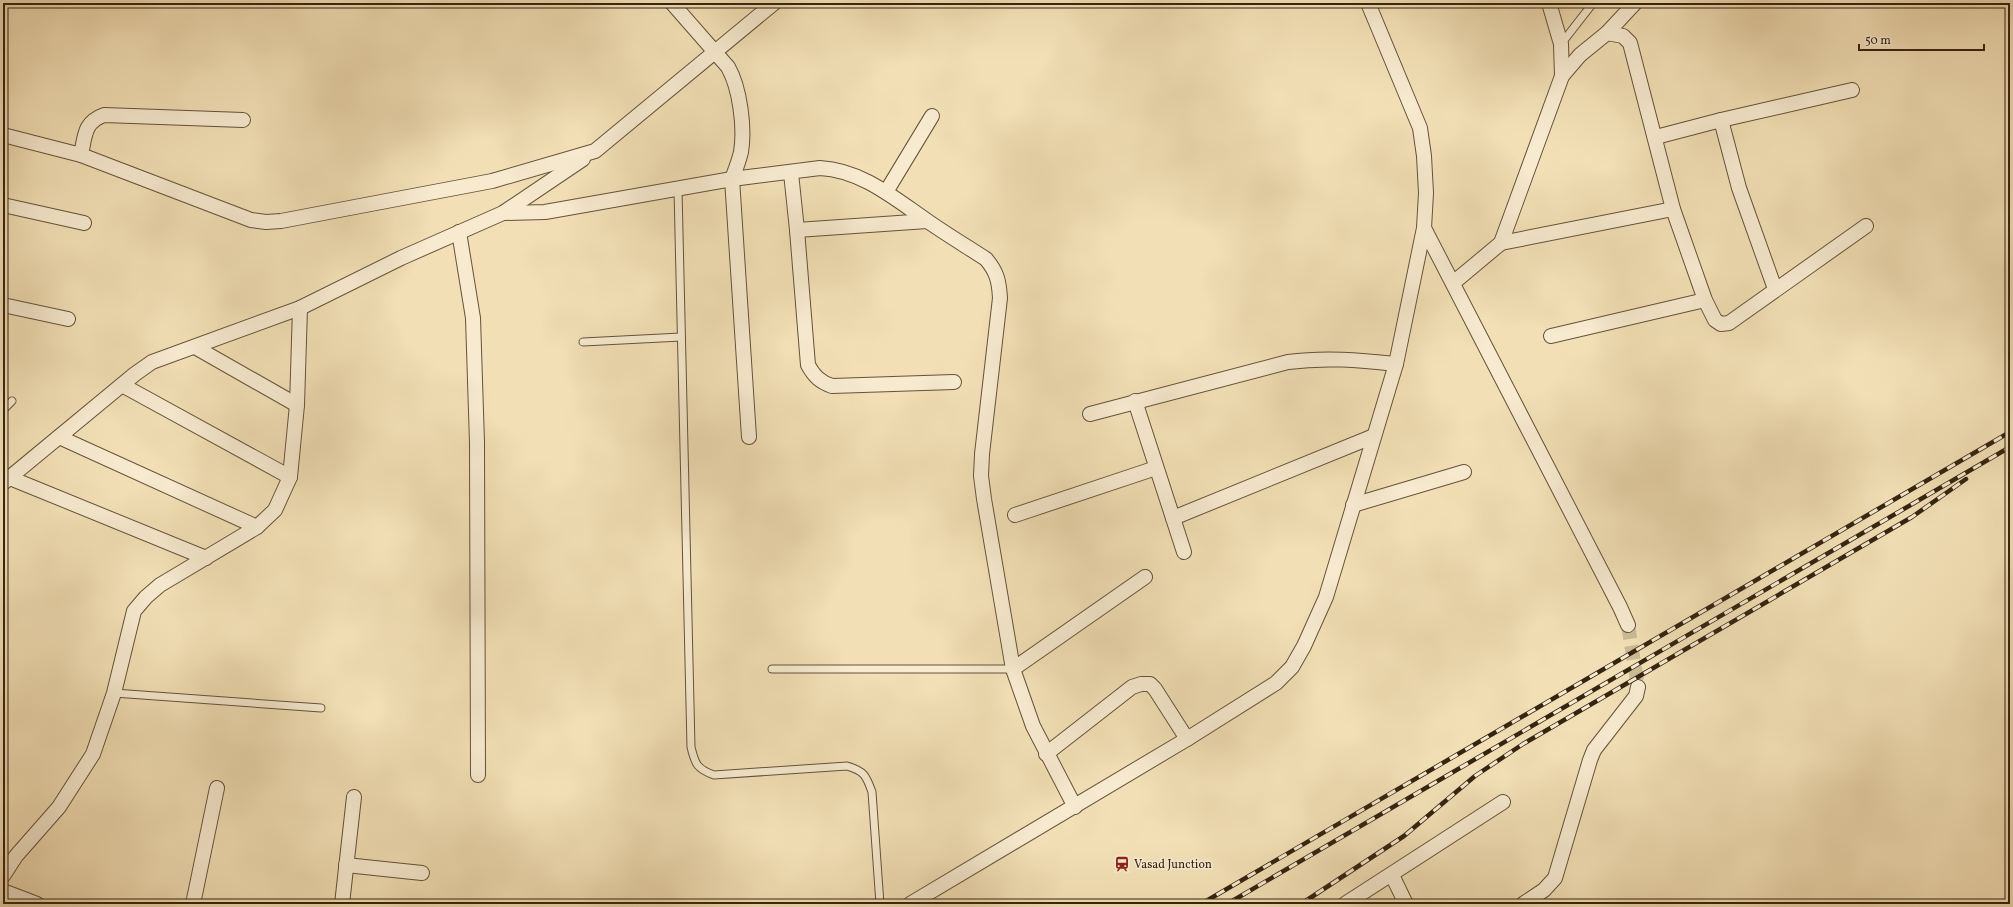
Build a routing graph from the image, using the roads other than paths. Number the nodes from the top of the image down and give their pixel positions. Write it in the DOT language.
graph roads {
  1 [pos="672,3"];
  2 [pos="774,3"];
  3 [pos="1368,3"];
  4 [pos="1549,3"];
  5 [pos="1593,3"];
  6 [pos="1635,3"];
  7 [pos="1607,33"];
  8 [pos="1561,44"];
  9 [pos="715,52"];
  10 [pos="1562,76"];
  11 [pos="1852,90"];
  12 [pos="932,116"];
  13 [pos="243,120"];
  14 [pos="1721,120"];
  15 [pos="3,135"];
  16 [pos="1656,137"];
  17 [pos="595,151"];
  18 [pos="81,155"];
  19 [pos="791,173"];
  20 [pos="732,179"];
  21 [pos="678,190"];
  22 [pos="886,192"];
  23 [pos="3,205"];
  24 [pos="1673,209"];
  25 [pos="503,213"];
  26 [pos="927,221"];
  27 [pos="84,223"];
  28 [pos="1866,226"];
  29 [pos="1424,228"];
  30 [pos="797,230"];
  31 [pos="459,232"];
  32 [pos="1501,242"];
  33 [pos="1453,282"];
  34 [pos="1775,289"];
  35 [pos="1705,300"];
  36 [pos="3,305"];
  37 [pos="300,308"];
  38 [pos="68,319"];
  39 [pos="1551,336"];
  40 [pos="681,337"];
  41 [pos="582,342"];
  42 [pos="195,347"];
  43 [pos="1396,364"];
  44 [pos="954,382"];
  45 [pos="122,385"];
  46 [pos="12,401"];
  47 [pos="1135,401"];
  48 [pos="297,405"];
  49 [pos="3,410"];
  50 [pos="1090,414"];
  51 [pos="1374,436"];
  52 [pos="59,437"];
  53 [pos="749,437"];
  54 [pos="1156,468"];
  55 [pos="1464,472"];
  56 [pos="290,477"];
  57 [pos="6,480"];
  58 [pos="1353,506"];
  59 [pos="1015,515"];
  60 [pos="1173,518"];
  61 [pos="257,527"];
  62 [pos="1184,552"];
  63 [pos="206,558"];
  64 [pos="1145,577"];
  65 [pos="1628,625"];
  66 [pos="772,669"];
  67 [pos="1013,669"];
  68 [pos="1638,687"];
  69 [pos="114,694"];
  70 [pos="322,708"];
  71 [pos="1187,739"];
  72 [pos="1046,754"];
  73 [pos="478,775"];
  74 [pos="217,788"];
  75 [pos="354,797"];
  76 [pos="1503,802"];
  77 [pos="1075,807"];
  78 [pos="346,865"];
  79 [pos="422,873"];
  80 [pos="1392,875"];
  81 [pos="3,876"];
  82 [pos="3,891"];
  83 [pos="37,904"];
  84 [pos="193,904"];
  85 [pos="342,904"];
  86 [pos="880,904"];
  87 [pos="910,904"];
  88 [pos="1345,904"];
  89 [pos="1406,904"];
  90 [pos="1523,904"];
  1 -- 9 [label="street"];
  2 -- 9 [label="street"];
  3 -- 29 [label="street"];
  4 -- 8 [label="street"];
  5 -- 8 [label="lane"];
  6 -- 7 [label="street"];
  7 -- 10 [label="street"];
  7 -- 16 [label="street"];
  8 -- 10 [label="street"];
  9 -- 17 [label="street"];
  9 -- 20 [label="street"];
  10 -- 32 [label="street"];
  11 -- 14 [label="street"];
  12 -- 22 [label="street"];
  13 -- 18 [label="street"];
  14 -- 16 [label="street"];
  14 -- 34 [label="street"];
  15 -- 18 [label="street"];
  16 -- 24 [label="street"];
  17 -- 18 [label="street"];
  17 -- 25 [label="street"];
  19 -- 20 [label="street"];
  19 -- 22 [label="street"];
  19 -- 30 [label="street"];
  20 -- 21 [label="street"];
  20 -- 53 [label="street"];
  21 -- 25 [label="street"];
  21 -- 40 [label="lane"];
  22 -- 26 [label="street"];
  23 -- 27 [label="street"];
  24 -- 32 [label="street"];
  24 -- 35 [label="street"];
  25 -- 31 [label="street"];
  26 -- 30 [label="street"];
  26 -- 67 [label="street"];
  28 -- 34 [label="street"];
  29 -- 33 [label="street"];
  29 -- 43 [label="street"];
  30 -- 44 [label="street"];
  31 -- 37 [label="street"];
  31 -- 73 [label="street"];
  32 -- 33 [label="street"];
  33 -- 65 [label="street"];
  34 -- 35 [label="street"];
  35 -- 39 [label="street"];
  36 -- 38 [label="street"];
  37 -- 42 [label="street"];
  37 -- 48 [label="street"];
  40 -- 41 [label="lane"];
  40 -- 86 [label="lane"];
  42 -- 45 [label="street"];
  42 -- 48 [label="street"];
  43 -- 47 [label="street"];
  43 -- 51 [label="street"];
  45 -- 52 [label="street"];
  45 -- 56 [label="street"];
  46 -- 49 [label="lane"];
  47 -- 50 [label="street"];
  47 -- 54 [label="street"];
  48 -- 56 [label="street"];
  51 -- 58 [label="street"];
  51 -- 60 [label="street"];
  52 -- 57 [label="street"];
  52 -- 61 [label="street"];
  54 -- 59 [label="street"];
  54 -- 60 [label="street"];
  55 -- 58 [label="street"];
  56 -- 61 [label="street"];
  57 -- 63 [label="street"];
  58 -- 71 [label="street"];
  60 -- 62 [label="street"];
  61 -- 63 [label="street"];
  63 -- 69 [label="street"];
  64 -- 67 [label="street"];
  66 -- 67 [label="lane"];
  67 -- 72 [label="street"];
  68 -- 90 [label="street"];
  69 -- 70 [label="lane"];
  69 -- 81 [label="street"];
  71 -- 72 [label="street"];
  71 -- 77 [label="street"];
  72 -- 77 [label="street"];
  74 -- 84 [label="street"];
  75 -- 78 [label="street"];
  76 -- 80 [label="street"];
  77 -- 87 [label="street"];
  78 -- 79 [label="street"];
  78 -- 85 [label="street"];
  80 -- 88 [label="street"];
  80 -- 89 [label="street"];
  82 -- 83 [label="street"];
}
